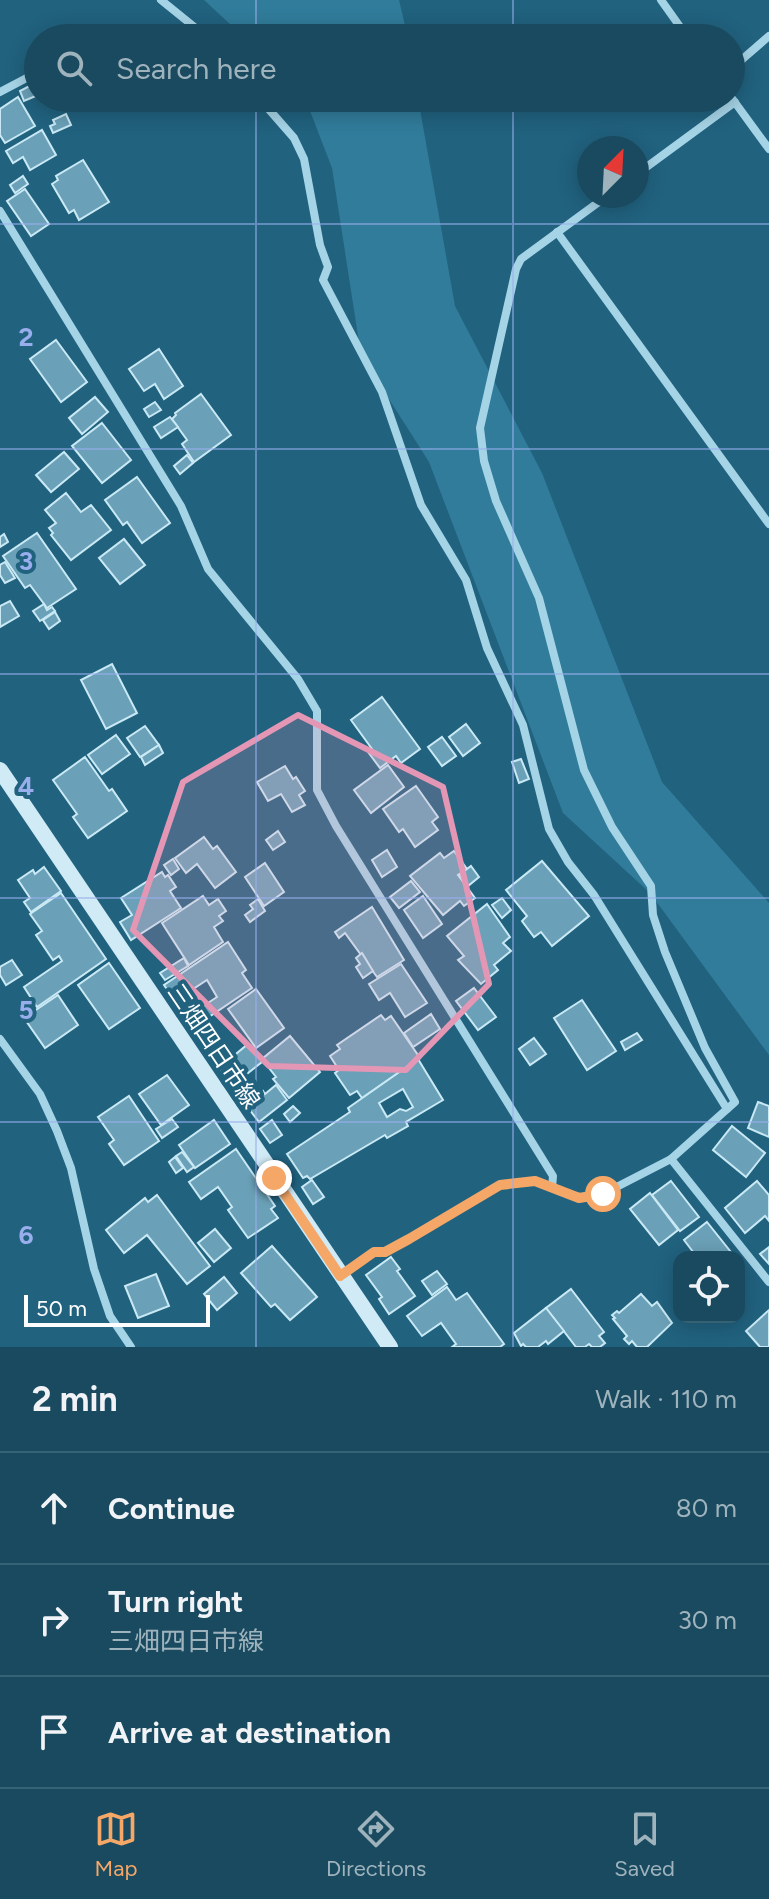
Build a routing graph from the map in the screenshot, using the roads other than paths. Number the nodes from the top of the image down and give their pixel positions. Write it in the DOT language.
graph roads {
  1 [pos="161,0"];
  2 [pos="661,0"];
  3 [pos="191,24"];
  4 [pos="678,24"];
  5 [pos="769,36"];
  6 [pos="745,57"];
  7 [pos="24,79"];
  8 [pos="0,92"];
  9 [pos="271,112"];
  10 [pos="717,112"];
  11 [pos="742,112"];
  12 [pos="769,149"];
  13 [pos="649,165"];
  14 [pos="590,208"];
  15 [pos="0,211"];
  16 [pos="557,232"];
  17 [pos="769,524"];
  18 [pos="0,770"];
  19 [pos="0,1039"];
  20 [pos="727,1109"];
  21 [pos="671,1159"];
  22 [pos="552,1188"];
  23 [pos="340,1276"];
  24 [pos="769,1282"];
  25 [pos="131,1347"];
  26 [pos="390,1347"];
  1 -- 3 [label="street"];
  2 -- 4 [label="street"];
  5 -- 6 [label="street"];
  7 -- 8 [label="street"];
  9 -- 20 [label="street"];
  10 -- 13 [label="street"];
  11 -- 12 [label="street"];
  14 -- 16 [label="street"];
  15 -- 22 [label="street"];
  16 -- 17 [label="street"];
  16 -- 20 [label="street"];
  18 -- 23 [label="main road, 三畑四日市線"];
  19 -- 25 [label="street"];
  20 -- 21 [label="street"];
  21 -- 22 [label="street"];
  21 -- 24 [label="street"];
  22 -- 23 [label="street"];
  23 -- 26 [label="main road, 三畑四日市線"];
}
